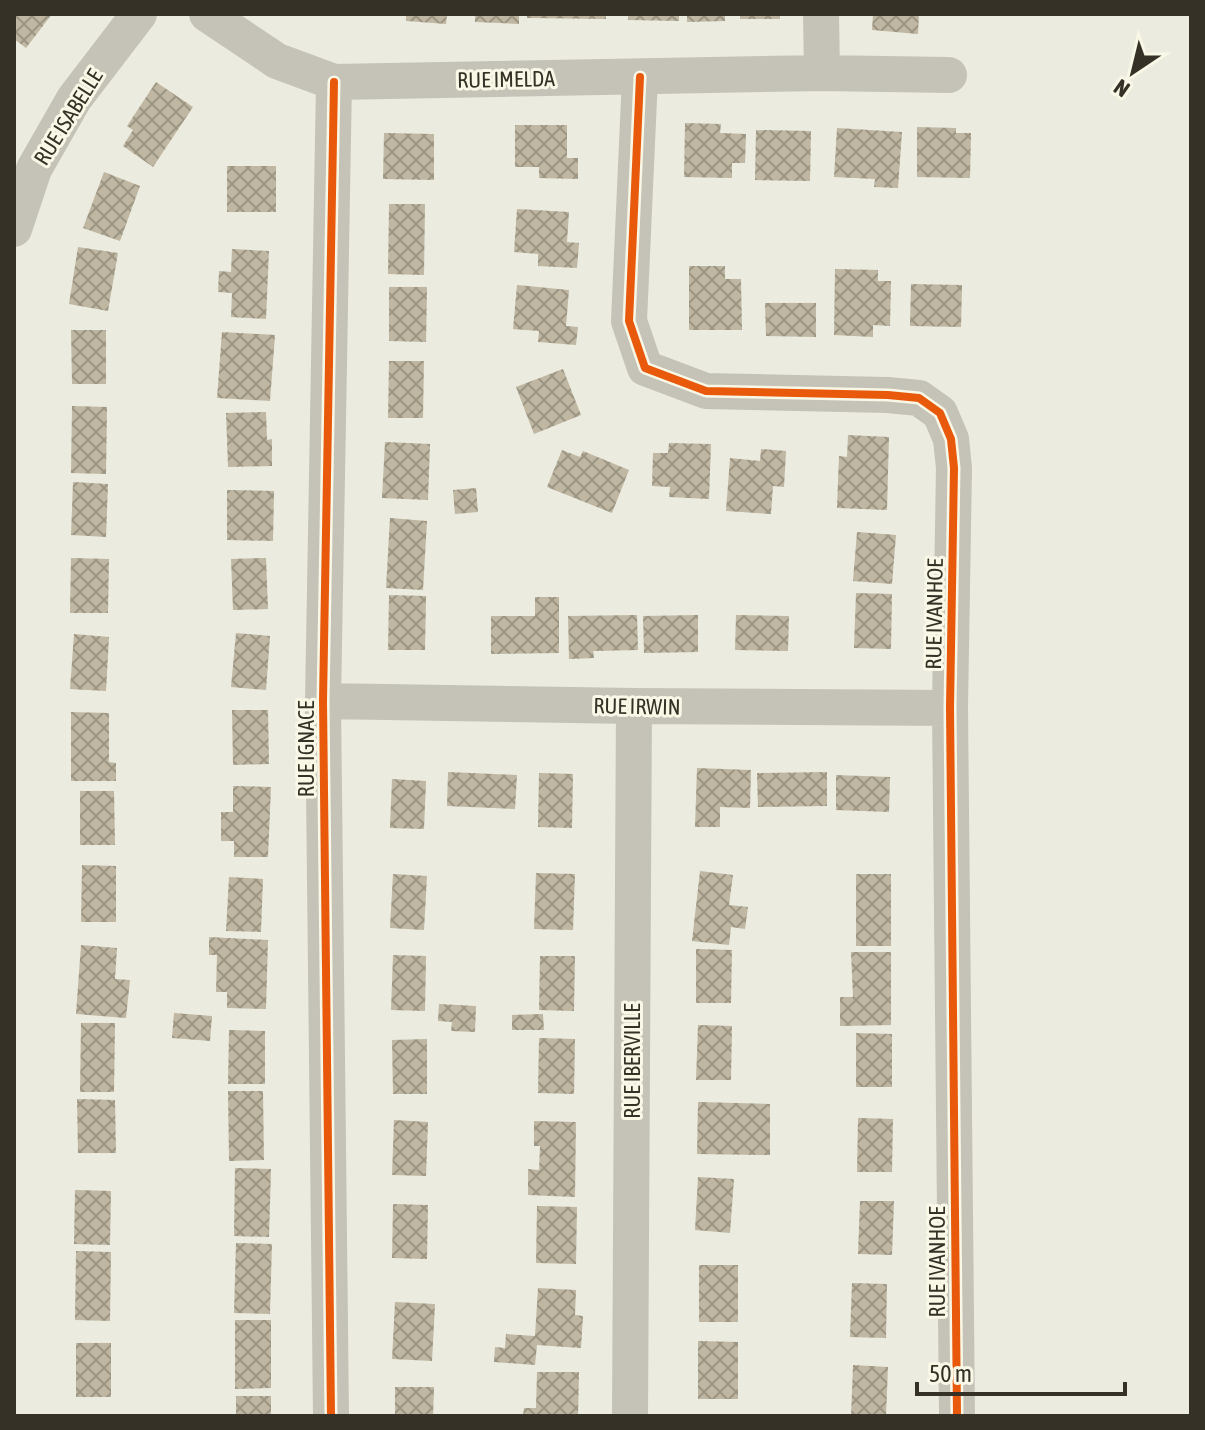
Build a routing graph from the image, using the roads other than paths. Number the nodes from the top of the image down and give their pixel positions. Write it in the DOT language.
graph roads {
  1 [pos="139,14"];
  2 [pos="207,14"];
  3 [pos="821,14"];
  4 [pos="822,73"];
  5 [pos="949,75"];
  6 [pos="640,77"];
  7 [pos="334,82"];
  8 [pos="14,229"];
  9 [pos="323,701"];
  10 [pos="634,706"];
  11 [pos="950,708"];
  12 [pos="331,1416"];
  13 [pos="630,1416"];
  14 [pos="957,1416"];
  1 -- 8 [label="street, RUE ISABELLE"];
  2 -- 7 [label="street, RUE IMELDA"];
  3 -- 4 [label="street"];
  4 -- 5 [label="street, RUE IMELDA"];
  4 -- 6 [label="street, RUE IMELDA"];
  6 -- 7 [label="street, RUE IMELDA"];
  6 -- 11 [label="street, RUE IVANHOE"];
  7 -- 9 [label="street, RUE IGNACE"];
  9 -- 10 [label="street, RUE IRWIN"];
  9 -- 12 [label="street, RUE IGNACE"];
  10 -- 11 [label="street, RUE IRWIN"];
  10 -- 13 [label="street, RUE IBERVILLE"];
  11 -- 14 [label="street, RUE IVANHOE"];
}
